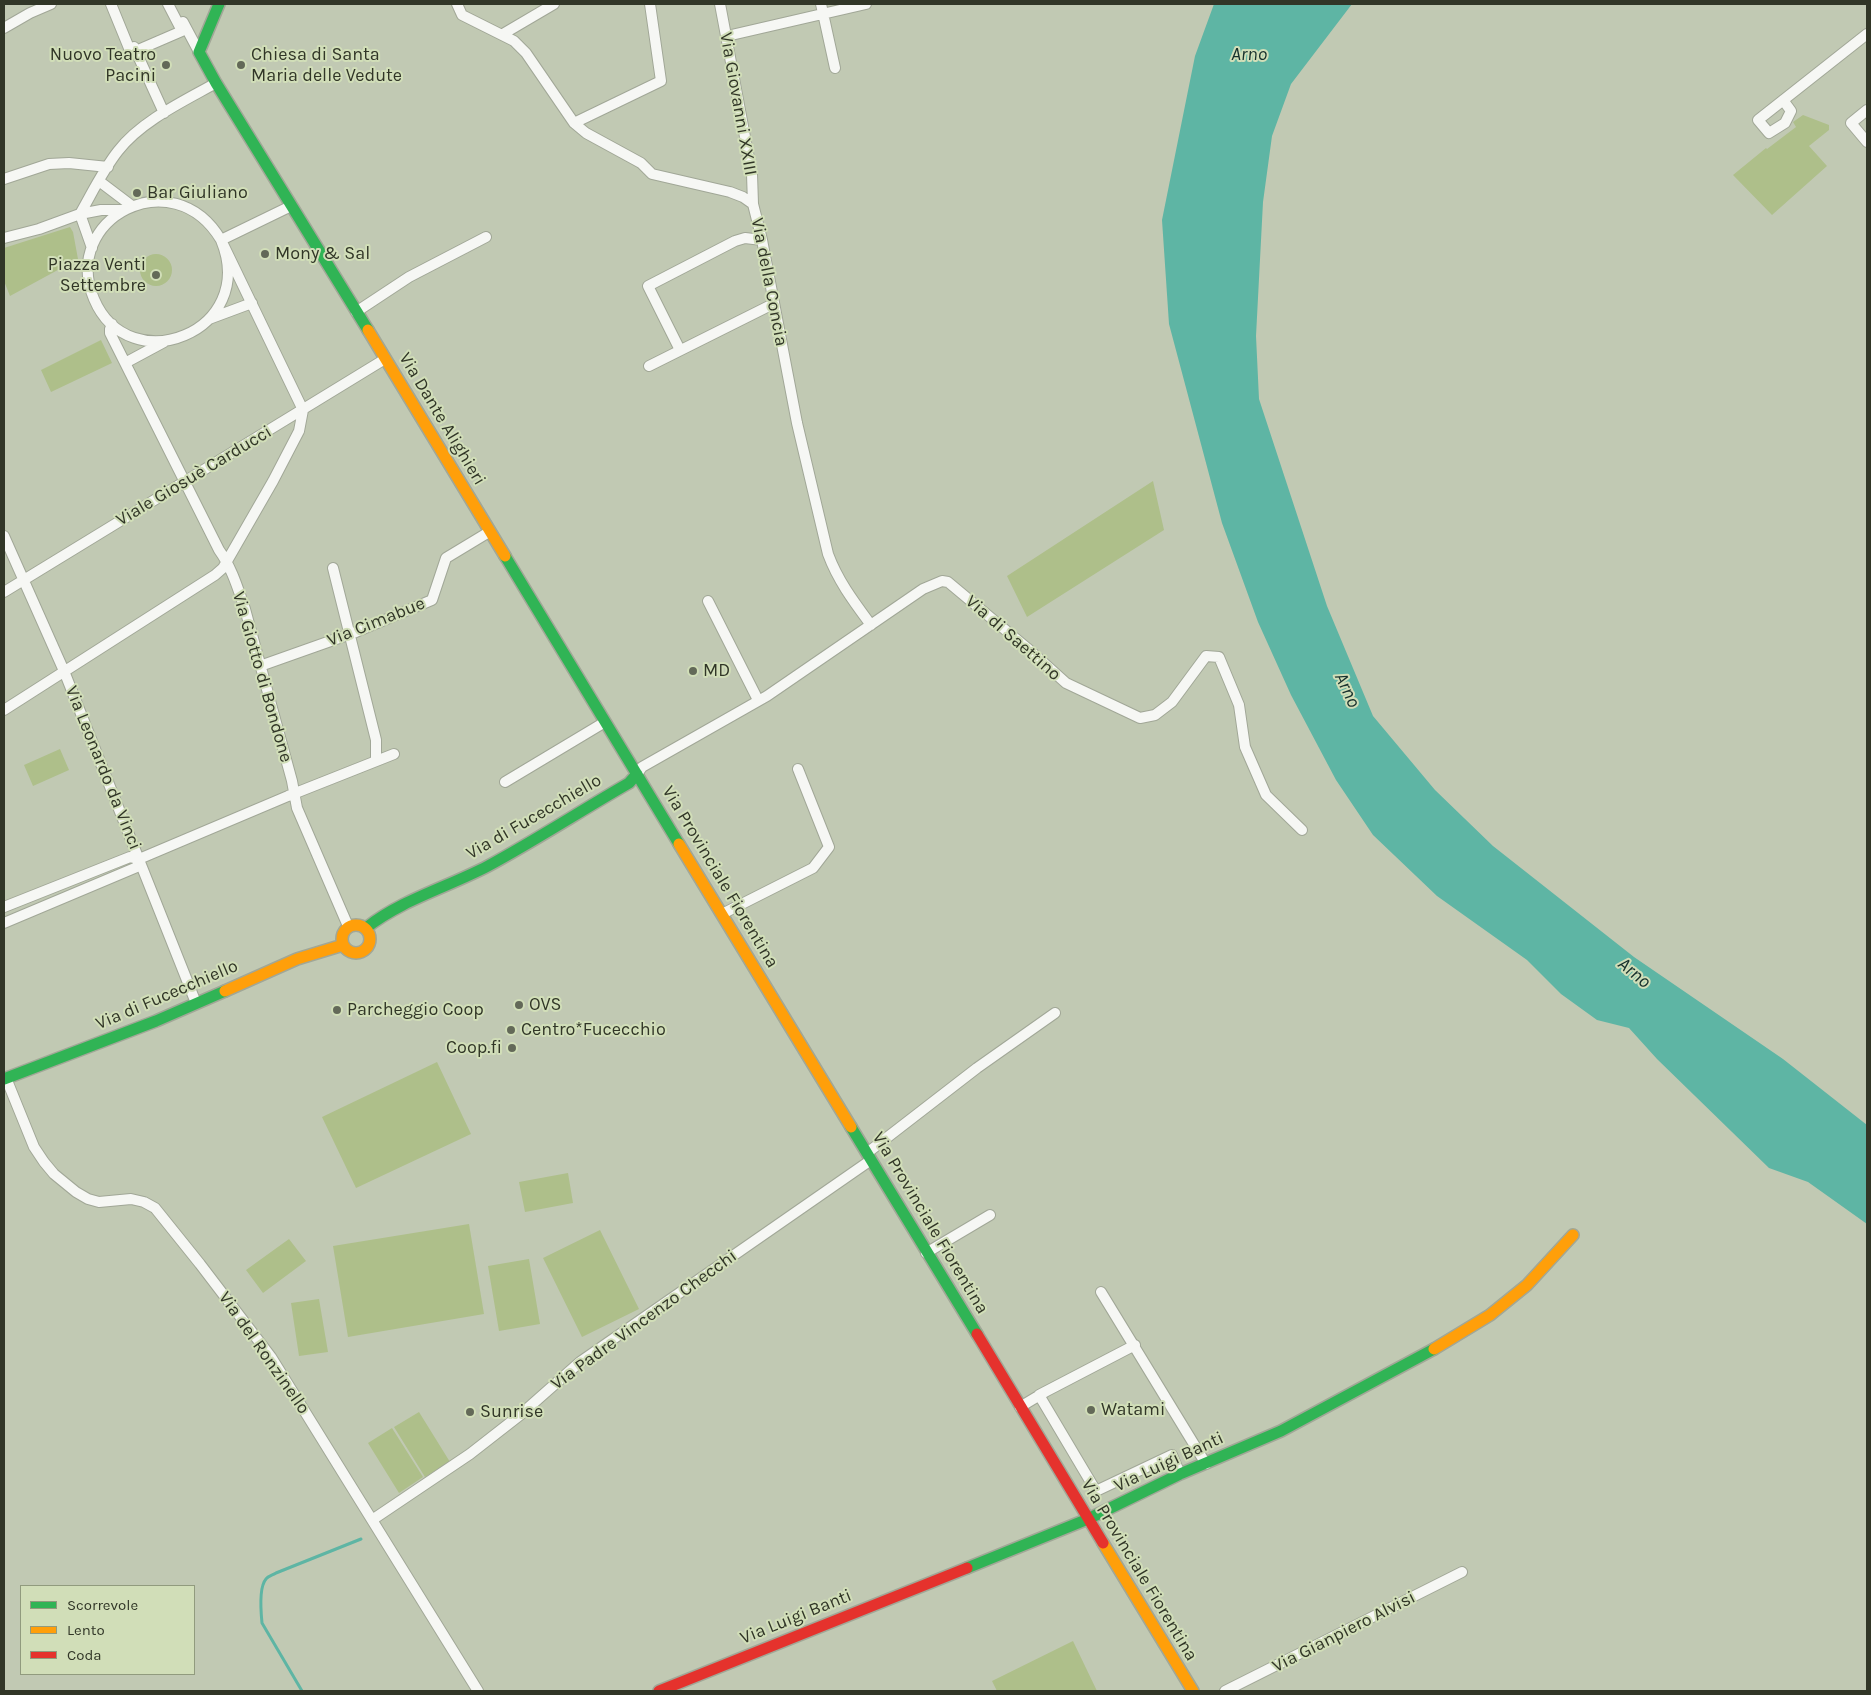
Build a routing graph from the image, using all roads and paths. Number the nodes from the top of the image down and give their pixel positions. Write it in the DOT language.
graph roads {
  1 [pos="51,4"];
  2 [pos="111,4"];
  3 [pos="117,4"];
  4 [pos="168,4"];
  5 [pos="174,4"];
  6 [pos="219,4"];
  7 [pos="457,4"];
  8 [pos="554,4"];
  9 [pos="650,4"];
  10 [pos="720,4"];
  11 [pos="866,4"];
  12 [pos="822,9"];
  13 [pos="4,28"];
  14 [pos="503,34"];
  15 [pos="1867,34"];
  16 [pos="727,36"];
  17 [pos="136,51"];
  18 [pos="199,52"];
  19 [pos="835,68"];
  20 [pos="216,83"];
  21 [pos="1783,100"];
  22 [pos="1867,110"];
  23 [pos="164,112"];
  24 [pos="574,123"];
  25 [pos="1867,142"];
  26 [pos="108,167"];
  27 [pos="4,179"];
  28 [pos="99,181"];
  29 [pos="754,204"];
  30 [pos="291,206"];
  31 [pos="128,208"];
  32 [pos="80,214"];
  33 [pos="486,237"];
  34 [pos="4,238"];
  35 [pos="221,240"];
  36 [pos="762,240"];
  37 [pos="92,248"];
  38 [pos="252,303"];
  39 [pos="773,304"];
  40 [pos="356,312"];
  41 [pos="209,319"];
  42 [pos="112,324"];
  43 [pos="167,340"];
  44 [pos="680,350"];
  45 [pos="385,359"];
  46 [pos="125,363"];
  47 [pos="649,366"];
  48 [pos="303,410"];
  49 [pos="185,482"];
  50 [pos="489,532"];
  51 [pos="4,536"];
  52 [pos="227,561"];
  53 [pos="333,568"];
  54 [pos="23,580"];
  55 [pos="4,592"];
  56 [pos="708,601"];
  57 [pos="871,624"];
  58 [pos="350,634"];
  59 [pos="260,666"];
  60 [pos="64,671"];
  61 [pos="758,700"];
  62 [pos="4,710"];
  63 [pos="605,722"];
  64 [pos="394,754"];
  65 [pos="376,761"];
  66 [pos="798,768"];
  67 [pos="636,774"];
  68 [pos="505,782"];
  69 [pos="294,794"];
  70 [pos="1302,830"];
  71 [pos="139,859"];
  72 [pos="4,907"];
  73 [pos="722,914"];
  74 [pos="4,923"];
  75 [pos="348,926"];
  76 [pos="366,928"];
  77 [pos="343,944"];
  78 [pos="196,1003"];
  79 [pos="1055,1013"];
  80 [pos="5,1079"];
  81 [pos="869,1156"];
  82 [pos="990,1215"];
  83 [pos="1573,1235"];
  84 [pos="926,1253"];
  85 [pos="1101,1292"];
  86 [pos="1135,1345"];
  87 [pos="1039,1395"];
  88 [pos="1020,1407"];
  89 [pos="1206,1464"];
  90 [pos="1180,1474"];
  91 [pos="1088,1519"];
  92 [pos="372,1520"];
  93 [pos="1462,1572"];
  94 [pos="1189,1690"];
  95 [pos="478,1691"];
  96 [pos="659,1691"];
  97 [pos="1225,1691"];
  1 -- 13 [label="street"];
  2 -- 17 [label="street"];
  3 -- 17 [label="street"];
  4 -- 17 [label="street"];
  5 -- 18 [label="street"];
  6 -- 18 [label="street"];
  7 -- 14 [label="street, Via della Concia"];
  8 -- 14 [label="street"];
  9 -- 24 [label="street"];
  10 -- 16 [label="street, Via Giovanni XXIII"];
  11 -- 12 [label="street"];
  12 -- 16 [label="street"];
  12 -- 19 [label="street"];
  14 -- 24 [label="street, Via della Concia"];
  15 -- 21 [label="street"];
  16 -- 29 [label="street, Via Giovanni XXIII"];
  17 -- 23 [label="street"];
  18 -- 20 [label="street, Via Dante Alighieri"];
  20 -- 23 [label="street"];
  20 -- 30 [label="street, Via Dante Alighieri"];
  22 -- 25 [label="street"];
  23 -- 26 [label="street"];
  24 -- 29 [label="street, Via della Concia"];
  26 -- 27 [label="street"];
  26 -- 28 [label="street"];
  28 -- 31 [label="street"];
  28 -- 32 [label="street"];
  29 -- 36 [label="street, Via della Concia"];
  30 -- 35 [label="street"];
  30 -- 40 [label="street, Via Dante Alighieri"];
  31 -- 32 [label="street"];
  31 -- 35 [label="street"];
  31 -- 37 [label="street"];
  32 -- 34 [label="street"];
  32 -- 37 [label="street"];
  33 -- 40 [label="street"];
  35 -- 38 [label="street"];
  35 -- 41 [label="street"];
  36 -- 39 [label="street, Via della Concia"];
  36 -- 44 [label="street"];
  37 -- 42 [label="street"];
  38 -- 41 [label="street"];
  38 -- 48 [label="street"];
  39 -- 44 [label="street"];
  39 -- 57 [label="street, Via della Concia"];
  40 -- 45 [label="street, Via Dante Alighieri"];
  41 -- 43 [label="street"];
  42 -- 43 [label="street"];
  42 -- 46 [label="street"];
  43 -- 46 [label="street"];
  44 -- 47 [label="street"];
  45 -- 48 [label="street, Viale Giosuè Carducci"];
  45 -- 50 [label="street, Via Dante Alighieri"];
  46 -- 49 [label="street, Via Giotto di Bondone"];
  48 -- 49 [label="street, Viale Giosuè Carducci"];
  48 -- 52 [label="street"];
  49 -- 52 [label="street, Via Giotto di Bondone"];
  49 -- 54 [label="street, Viale Giosuè Carducci"];
  50 -- 58 [label="street, Via Cimabue"];
  50 -- 63 [label="street, Via Dante Alighieri"];
  51 -- 54 [label="street, Via Leonardo da Vinci"];
  52 -- 59 [label="street, Via Giotto di Bondone"];
  52 -- 60 [label="street"];
  53 -- 58 [label="street"];
  54 -- 55 [label="street, Viale Giosuè Carducci"];
  54 -- 60 [label="street, Via Leonardo da Vinci"];
  56 -- 61 [label="street"];
  57 -- 61 [label="street, Via di Saettino"];
  57 -- 70 [label="street, Via di Saettino"];
  58 -- 59 [label="street, Via Cimabue"];
  58 -- 65 [label="street"];
  59 -- 69 [label="street, Via Giotto di Bondone"];
  60 -- 62 [label="street"];
  60 -- 71 [label="street, Via Leonardo da Vinci"];
  61 -- 67 [label="street, Via di Saettino"];
  63 -- 67 [label="street, Via Dante Alighieri"];
  63 -- 68 [label="street"];
  64 -- 65 [label="street"];
  65 -- 69 [label="street"];
  66 -- 73 [label="street"];
  67 -- 73 [label="street, Via Provinciale Fiorentina"];
  67 -- 76 [label="street, Via di Fucecchiello"];
  69 -- 71 [label="street"];
  69 -- 75 [label="street, Via Giotto di Bondone"];
  71 -- 72 [label="street"];
  71 -- 74 [label="street"];
  71 -- 78 [label="street, Via Leonardo da Vinci"];
  73 -- 81 [label="street, Via Provinciale Fiorentina"];
  75 -- 76 [label="street"];
  75 -- 77 [label="street"];
  76 -- 77 [label="street"];
  77 -- 78 [label="street, Via di Fucecchiello"];
  78 -- 80 [label="street, Via di Fucecchiello"];
  79 -- 81 [label="street, Via Padre Vincenzo Checchi"];
  80 -- 92 [label="street, Via del Ronzinello"];
  81 -- 84 [label="street, Via Provinciale Fiorentina"];
  81 -- 92 [label="street, Via Padre Vincenzo Checchi"];
  82 -- 84 [label="street"];
  83 -- 89 [label="street, Via Luigi Banti"];
  84 -- 88 [label="street, Via Provinciale Fiorentina"];
  85 -- 86 [label="street"];
  86 -- 87 [label="street"];
  86 -- 89 [label="street"];
  87 -- 88 [label="street"];
  87 -- 90 [label="street"];
  88 -- 91 [label="street, Via Provinciale Fiorentina"];
  89 -- 90 [label="street, Via Luigi Banti"];
  90 -- 91 [label="street, Via Luigi Banti"];
  91 -- 94 [label="street, Via Provinciale Fiorentina"];
  91 -- 96 [label="street, Via Luigi Banti"];
  92 -- 95 [label="street, Via del Ronzinello"];
  93 -- 97 [label="street, Via Gianpiero Alvisi"];
}
